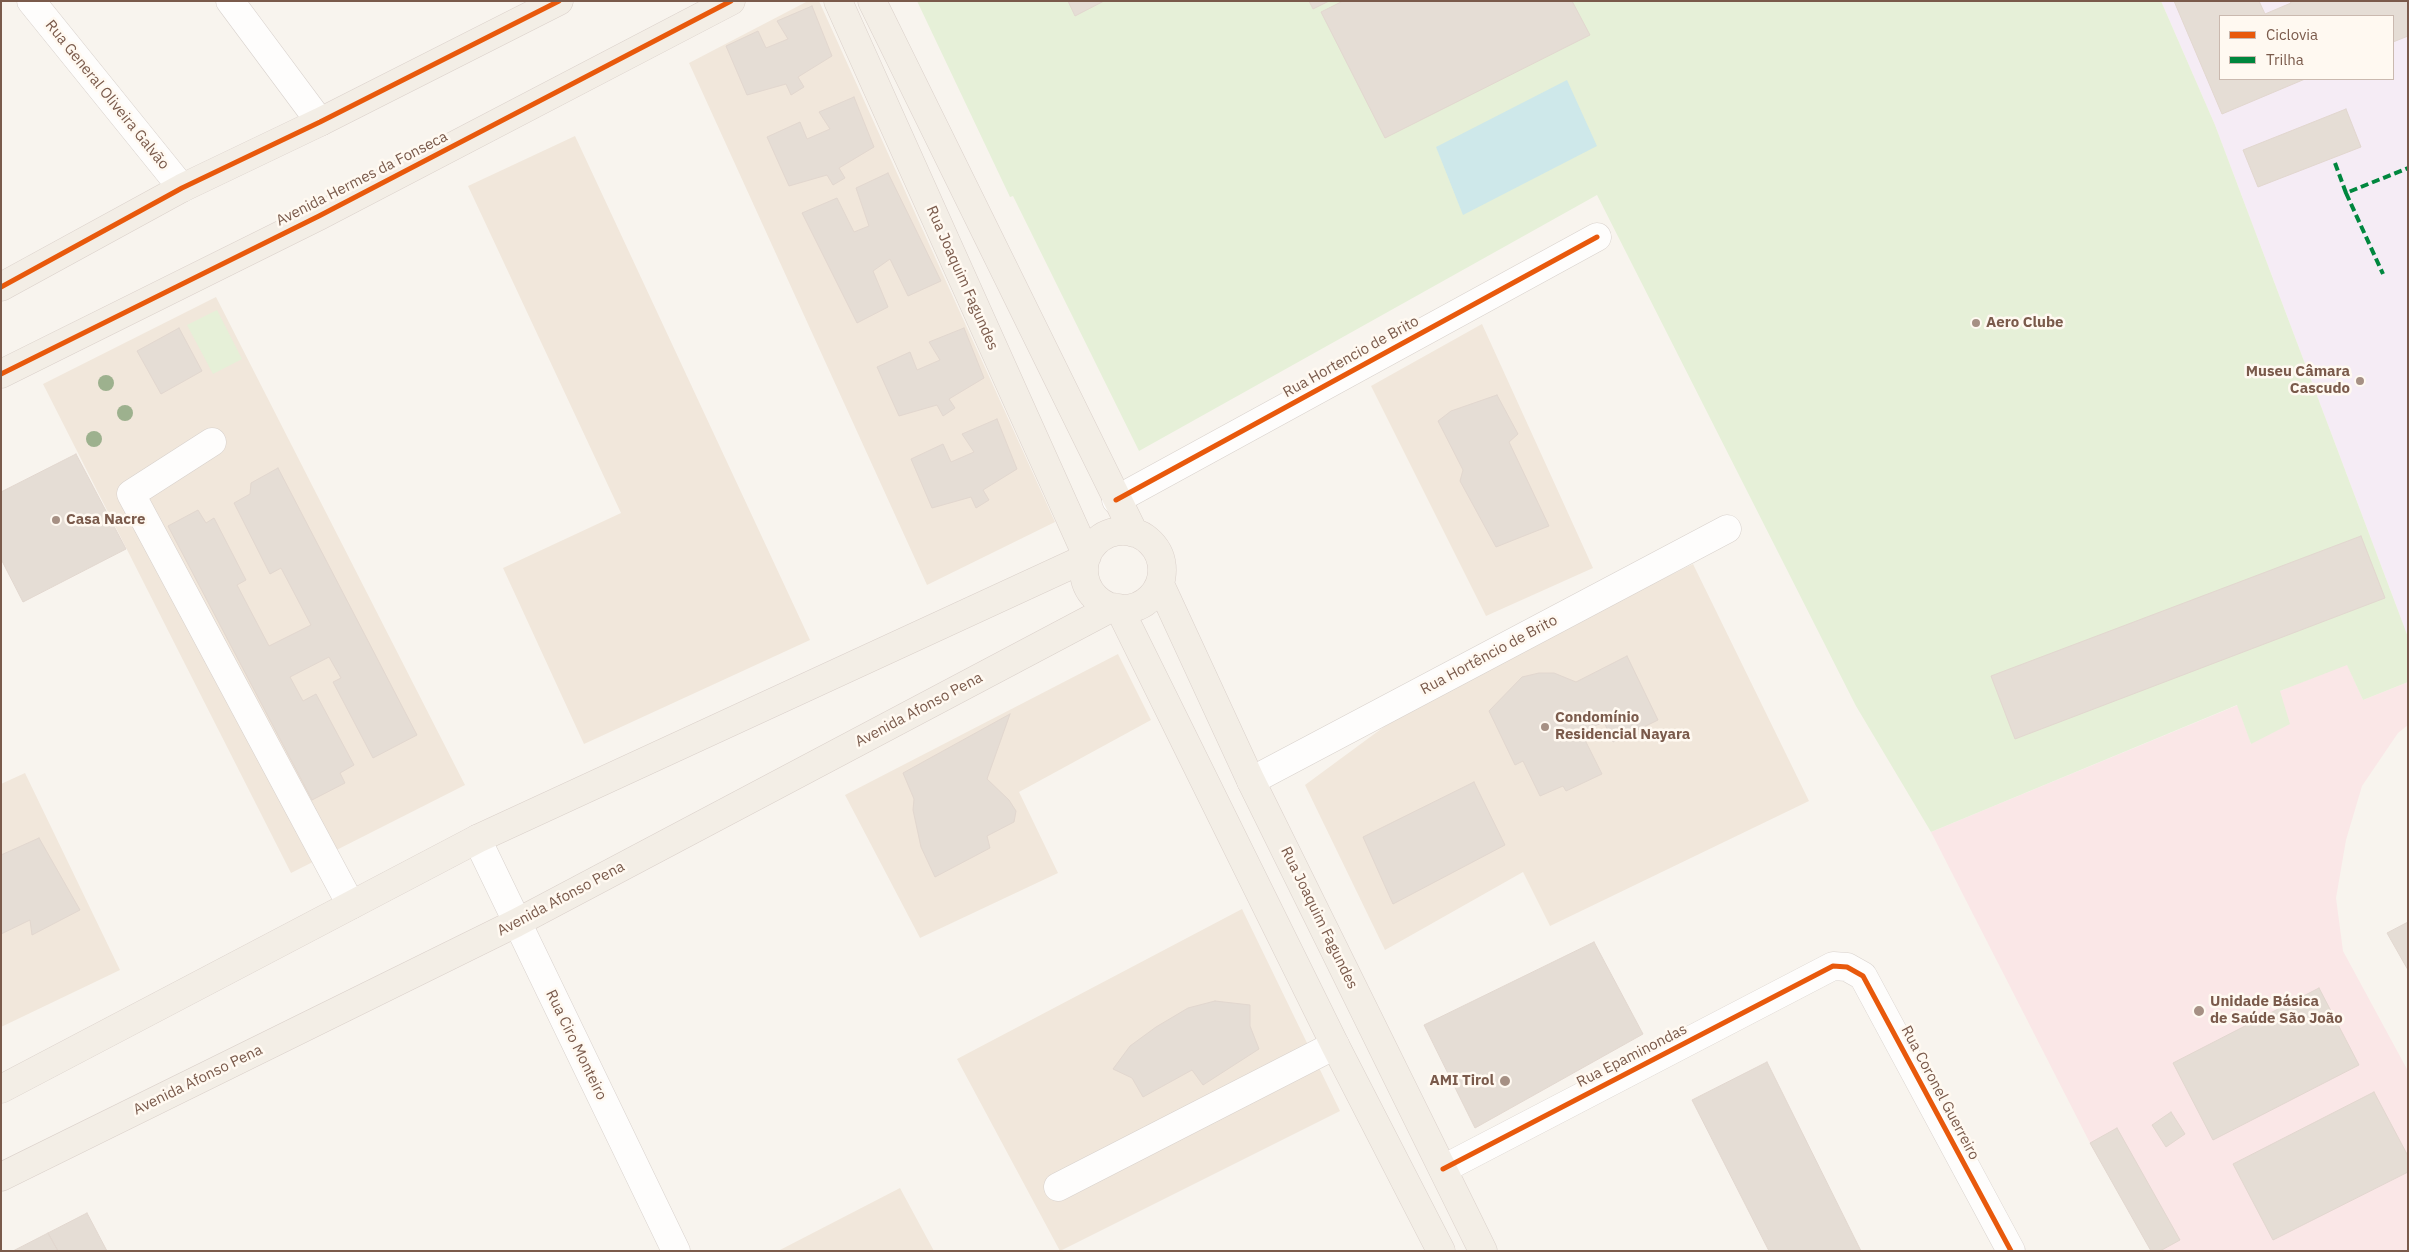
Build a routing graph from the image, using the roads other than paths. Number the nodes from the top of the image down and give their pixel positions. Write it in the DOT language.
graph roads {
  1 [pos="31,1"];
  2 [pos="230,1"];
  3 [pos="559,1"];
  4 [pos="731,1"];
  5 [pos="838,1"];
  6 [pos="872,1"];
  7 [pos="320,122"];
  8 [pos="182,188"];
  9 [pos="1597,237"];
  10 [pos="1,287"];
  11 [pos="1,374"];
  12 [pos="212,442"];
  13 [pos="1116,500"];
  14 [pos="1727,529"];
  15 [pos="1134,533"];
  16 [pos="1087,557"];
  17 [pos="1160,584"];
  18 [pos="1116,608"];
  19 [pos="1251,780"];
  20 [pos="477,839"];
  21 [pos="351,905"];
  22 [pos="516,923"];
  23 [pos="1834,966"];
  24 [pos="1335,1045"];
  25 [pos="1,1089"];
  26 [pos="1443,1169"];
  27 [pos="1,1176"];
  28 [pos="1058,1187"];
  29 [pos="676,1251"];
  30 [pos="1442,1251"];
  31 [pos="1483,1251"];
  32 [pos="2011,1251"];
  1 -- 8 [label="street, Rua General Oliveira Galvão"];
  2 -- 7 [label="street"];
  3 -- 7 [label="main road"];
  4 -- 11 [label="main road, Avenida Hermes da Fonseca"];
  5 -- 16 [label="main road, Rua Joaquim Fagundes"];
  6 -- 13 [label="main road"];
  7 -- 8 [label="main road"];
  8 -- 10 [label="main road"];
  9 -- 13 [label="street, Rua Hortencio de Brito"];
  12 -- 21 [label="street"];
  13 -- 15 [label="main road"];
  14 -- 19 [label="street, Rua Hortêncio de Brito"];
  15 -- 16 [label="main road"];
  15 -- 17 [label="main road"];
  16 -- 18 [label="main road"];
  16 -- 20 [label="main road"];
  17 -- 18 [label="main road"];
  17 -- 19 [label="main road, Rua Joaquim Fagundes"];
  18 -- 22 [label="main road, Avenida Afonso Pena"];
  18 -- 24 [label="main road"];
  19 -- 26 [label="main road, Rua Joaquim Fagundes"];
  20 -- 21 [label="main road"];
  20 -- 22 [label="street, Rua Ciro Monteiro"];
  21 -- 25 [label="main road"];
  22 -- 27 [label="main road, Avenida Afonso Pena"];
  22 -- 29 [label="street, Rua Ciro Monteiro"];
  23 -- 26 [label="street, Rua Epaminondas"];
  23 -- 32 [label="street, Rua Coronel Guerreiro"];
  24 -- 28 [label="street"];
  24 -- 30 [label="main road"];
  26 -- 31 [label="main road, Rua Joaquim Fagundes"];
}
